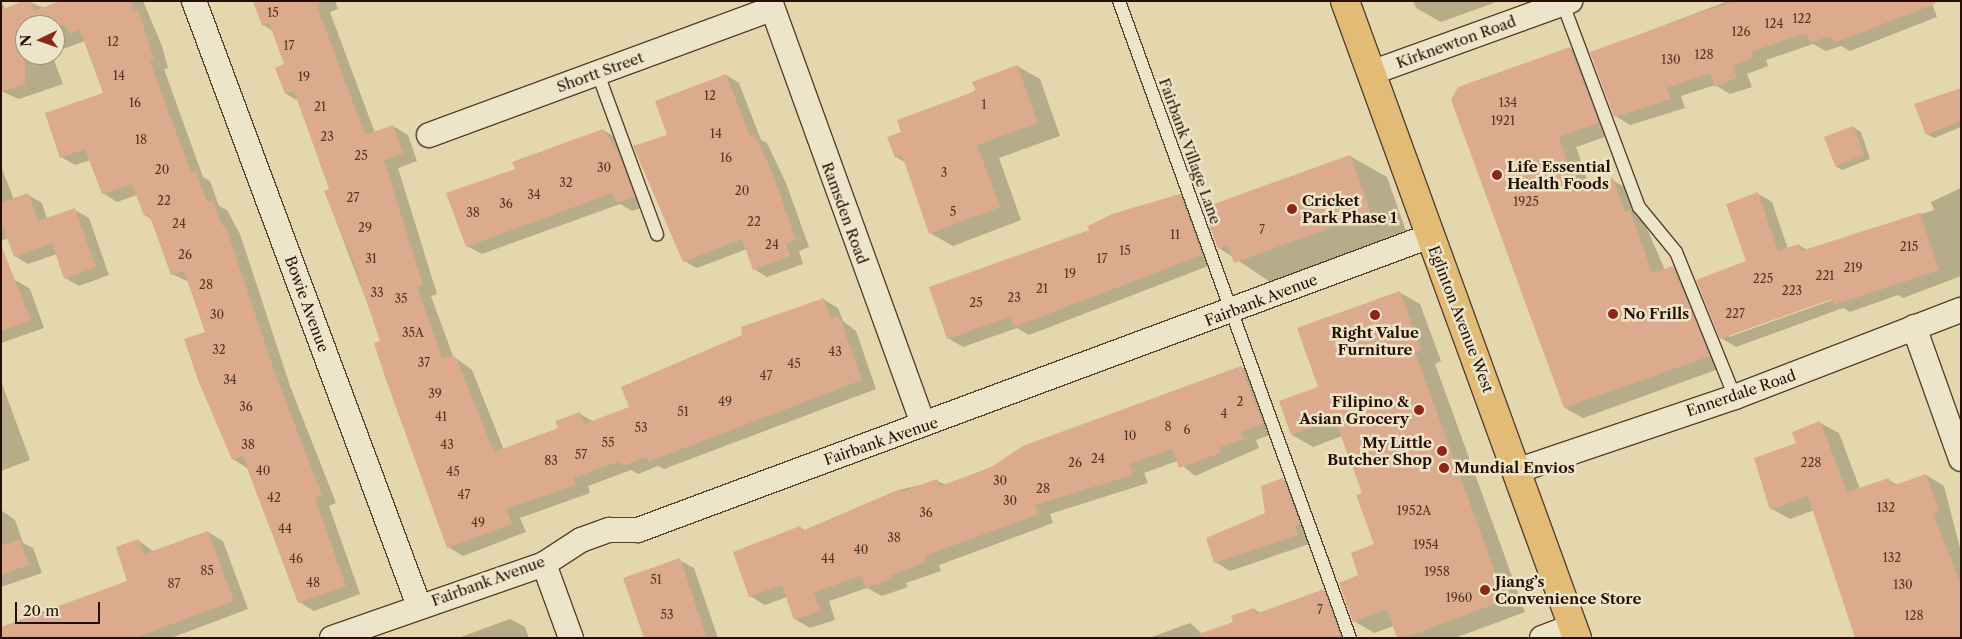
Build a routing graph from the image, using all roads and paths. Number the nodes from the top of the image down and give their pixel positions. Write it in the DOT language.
graph roads {
  1 [pos="194,1"];
  2 [pos="1119,1"];
  3 [pos="1345,1"];
  4 [pos="1566,2"];
  5 [pos="771,5"];
  6 [pos="1371,73"];
  7 [pos="598,74"];
  8 [pos="428,136"];
  9 [pos="657,234"];
  10 [pos="1430,236"];
  11 [pos="1961,310"];
  12 [pos="1231,312"];
  13 [pos="1914,327"];
  14 [pos="1735,397"];
  15 [pos="923,424"];
  16 [pos="1961,460"];
  17 [pos="1519,470"];
  18 [pos="544,564"];
  19 [pos="418,606"];
  20 [pos="1575,632"];
  21 [pos="332,638"];
  22 [pos="571,638"];
  23 [pos="1350,638"];
  24 [pos="1542,638"];
  1 -- 19 [label="street, Bowie Avenue"];
  2 -- 12 [label="lane, Fairbank Village Lane"];
  3 -- 6 [label="main road, Eglinton Avenue West"];
  4 -- 6 [label="street, Kirknewton Road"];
  4 -- 14 [label="lane"];
  5 -- 7 [label="street, Shortt Street"];
  5 -- 15 [label="street, Ramsden Road"];
  6 -- 10 [label="main road, Eglinton Avenue West"];
  7 -- 8 [label="street, Shortt Street"];
  7 -- 9 [label="lane"];
  10 -- 12 [label="street, Fairbank Avenue"];
  10 -- 17 [label="main road, Eglinton Avenue West"];
  11 -- 13 [label="street, Ennerdale Road"];
  12 -- 15 [label="street, Fairbank Avenue"];
  12 -- 23 [label="lane, Fairbank Village Lane"];
  13 -- 14 [label="street, Ennerdale Road"];
  13 -- 16 [label="street"];
  14 -- 17 [label="street, Ennerdale Road"];
  15 -- 18 [label="street, Fairbank Avenue"];
  17 -- 20 [label="main road, Eglinton Avenue West"];
  18 -- 19 [label="street, Fairbank Avenue"];
  18 -- 22 [label="street"];
  19 -- 21 [label="street, Fairbank Avenue"];
  20 -- 24 [label="street"];
}
